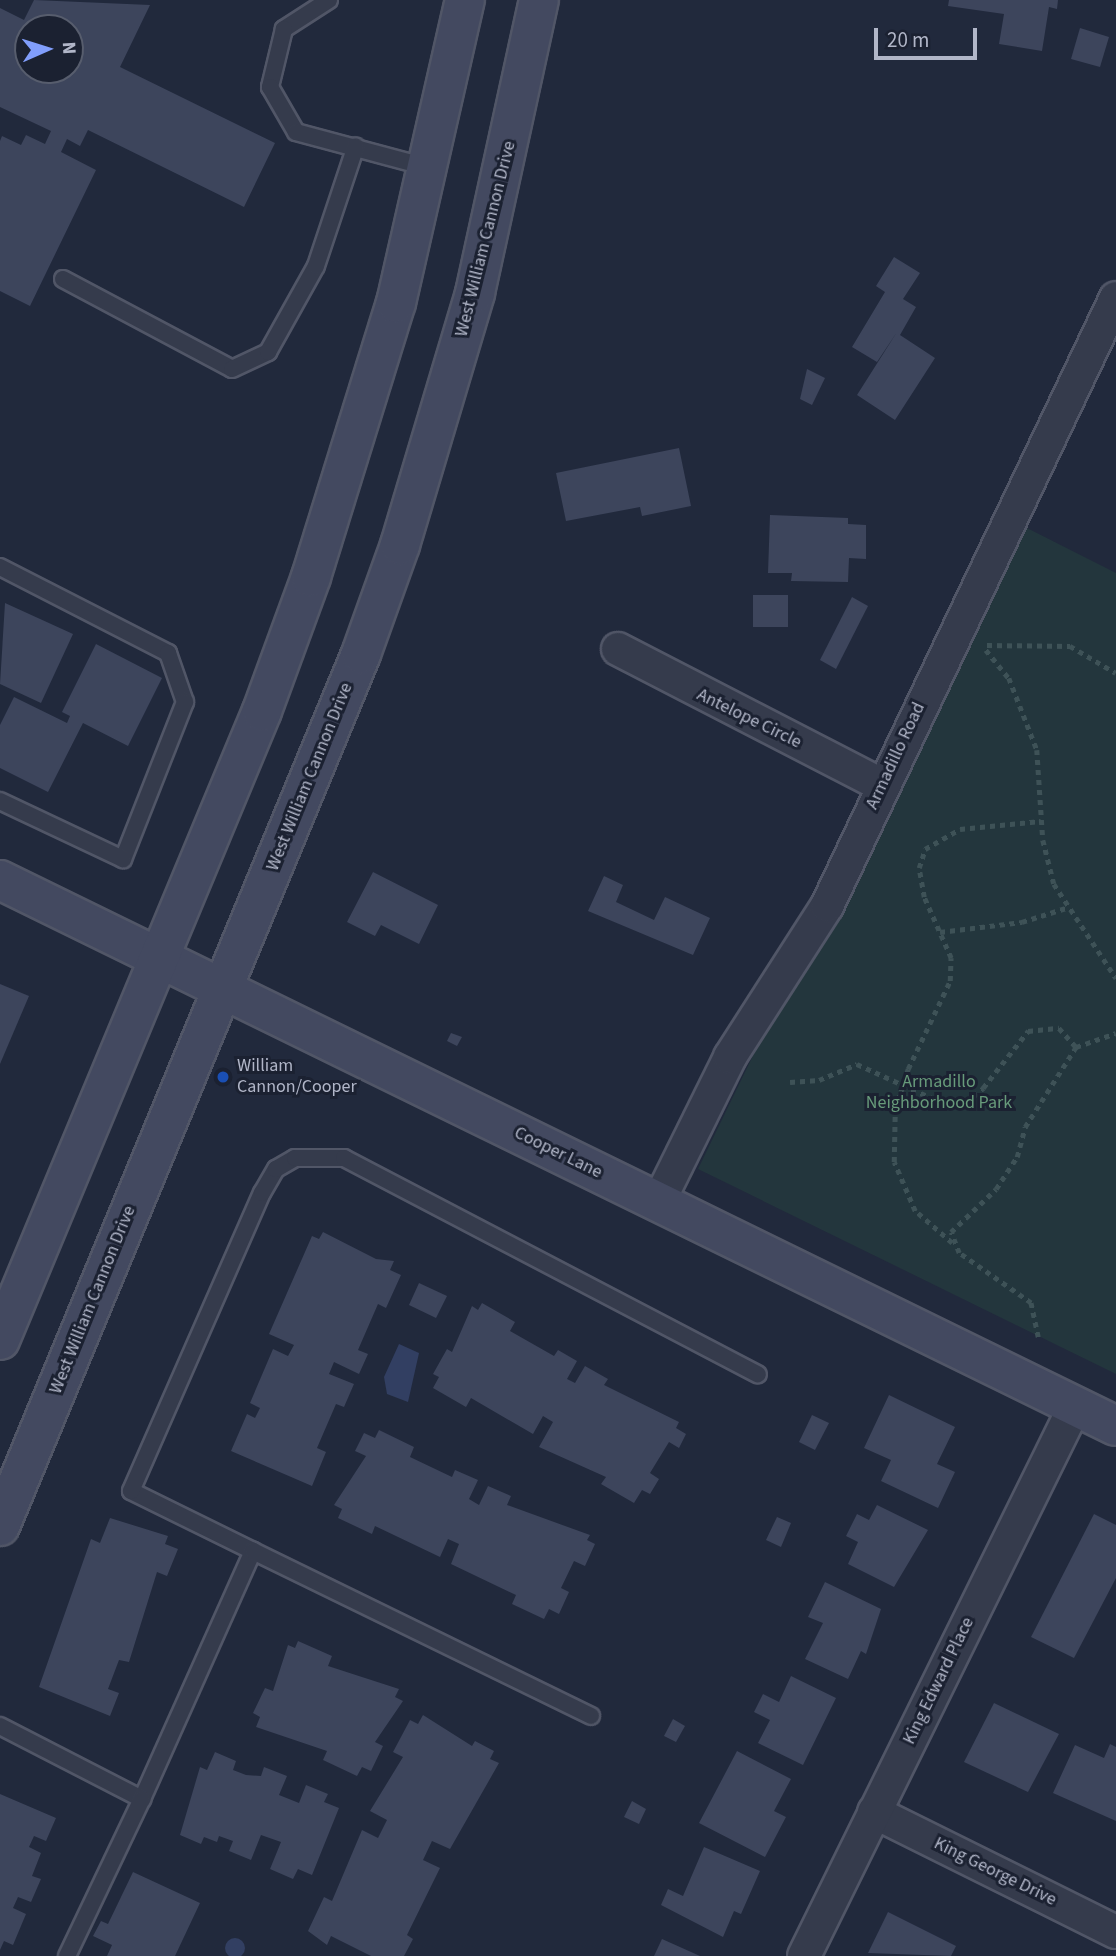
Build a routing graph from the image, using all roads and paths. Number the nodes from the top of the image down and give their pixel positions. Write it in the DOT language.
graph roads {
  1 [pos="329,0"];
  2 [pos="465,0"];
  3 [pos="539,0"];
  4 [pos="356,146"];
  5 [pos="430,168"];
  6 [pos="63,279"];
  7 [pos="1116,298"];
  8 [pos="0,567"];
  9 [pos="618,649"];
  10 [pos="1116,673"];
  11 [pos="882,785"];
  12 [pos="0,801"];
  13 [pos="1041,821"];
  14 [pos="0,880"];
  15 [pos="1066,908"];
  16 [pos="940,932"];
  17 [pos="161,957"];
  18 [pos="1116,978"];
  19 [pos="223,989"];
  20 [pos="1116,1033"];
  21 [pos="1076,1047"];
  22 [pos="790,1082"];
  23 [pos="904,1089"];
  24 [pos="658,1203"];
  25 [pos="952,1243"];
  26 [pos="1038,1336"];
  27 [pos="0,1340"];
  28 [pos="758,1374"];
  29 [pos="1075,1406"];
  30 [pos="1116,1426"];
  31 [pos="0,1526"];
  32 [pos="253,1551"];
  33 [pos="591,1716"];
  34 [pos="0,1726"];
  35 [pos="142,1799"];
  36 [pos="874,1812"];
  37 [pos="1116,1932"];
  38 [pos="67,1956"];
  39 [pos="804,1956"];
  1 -- 4 [label="lane"];
  2 -- 5 [label="main road"];
  3 -- 19 [label="main road, West William Cannon Drive"];
  4 -- 5 [label="lane"];
  4 -- 6 [label="lane"];
  5 -- 17 [label="main road"];
  7 -- 11 [label="street, Armadillo Road"];
  8 -- 12 [label="lane"];
  9 -- 11 [label="street, Antelope Circle"];
  10 -- 13 [label="path"];
  11 -- 24 [label="street, Armadillo Road"];
  13 -- 15 [label="path"];
  13 -- 16 [label="path"];
  14 -- 17 [label="main road, Cooper Lane"];
  15 -- 16 [label="path"];
  15 -- 18 [label="path"];
  16 -- 23 [label="path"];
  17 -- 19 [label="main road, Cooper Lane"];
  17 -- 27 [label="main road"];
  19 -- 24 [label="main road, Cooper Lane"];
  19 -- 31 [label="main road, West William Cannon Drive"];
  20 -- 21 [label="path"];
  21 -- 23 [label="path"];
  21 -- 25 [label="path"];
  22 -- 23 [label="path"];
  23 -- 25 [label="path"];
  24 -- 29 [label="main road, Cooper Lane"];
  25 -- 26 [label="path"];
  28 -- 32 [label="lane"];
  29 -- 30 [label="main road, Cooper Lane"];
  29 -- 36 [label="street, King Edward Place"];
  32 -- 33 [label="lane"];
  32 -- 35 [label="lane"];
  34 -- 35 [label="lane"];
  35 -- 38 [label="lane"];
  36 -- 37 [label="street, King George Drive"];
  36 -- 39 [label="street, King Edward Place"];
}
